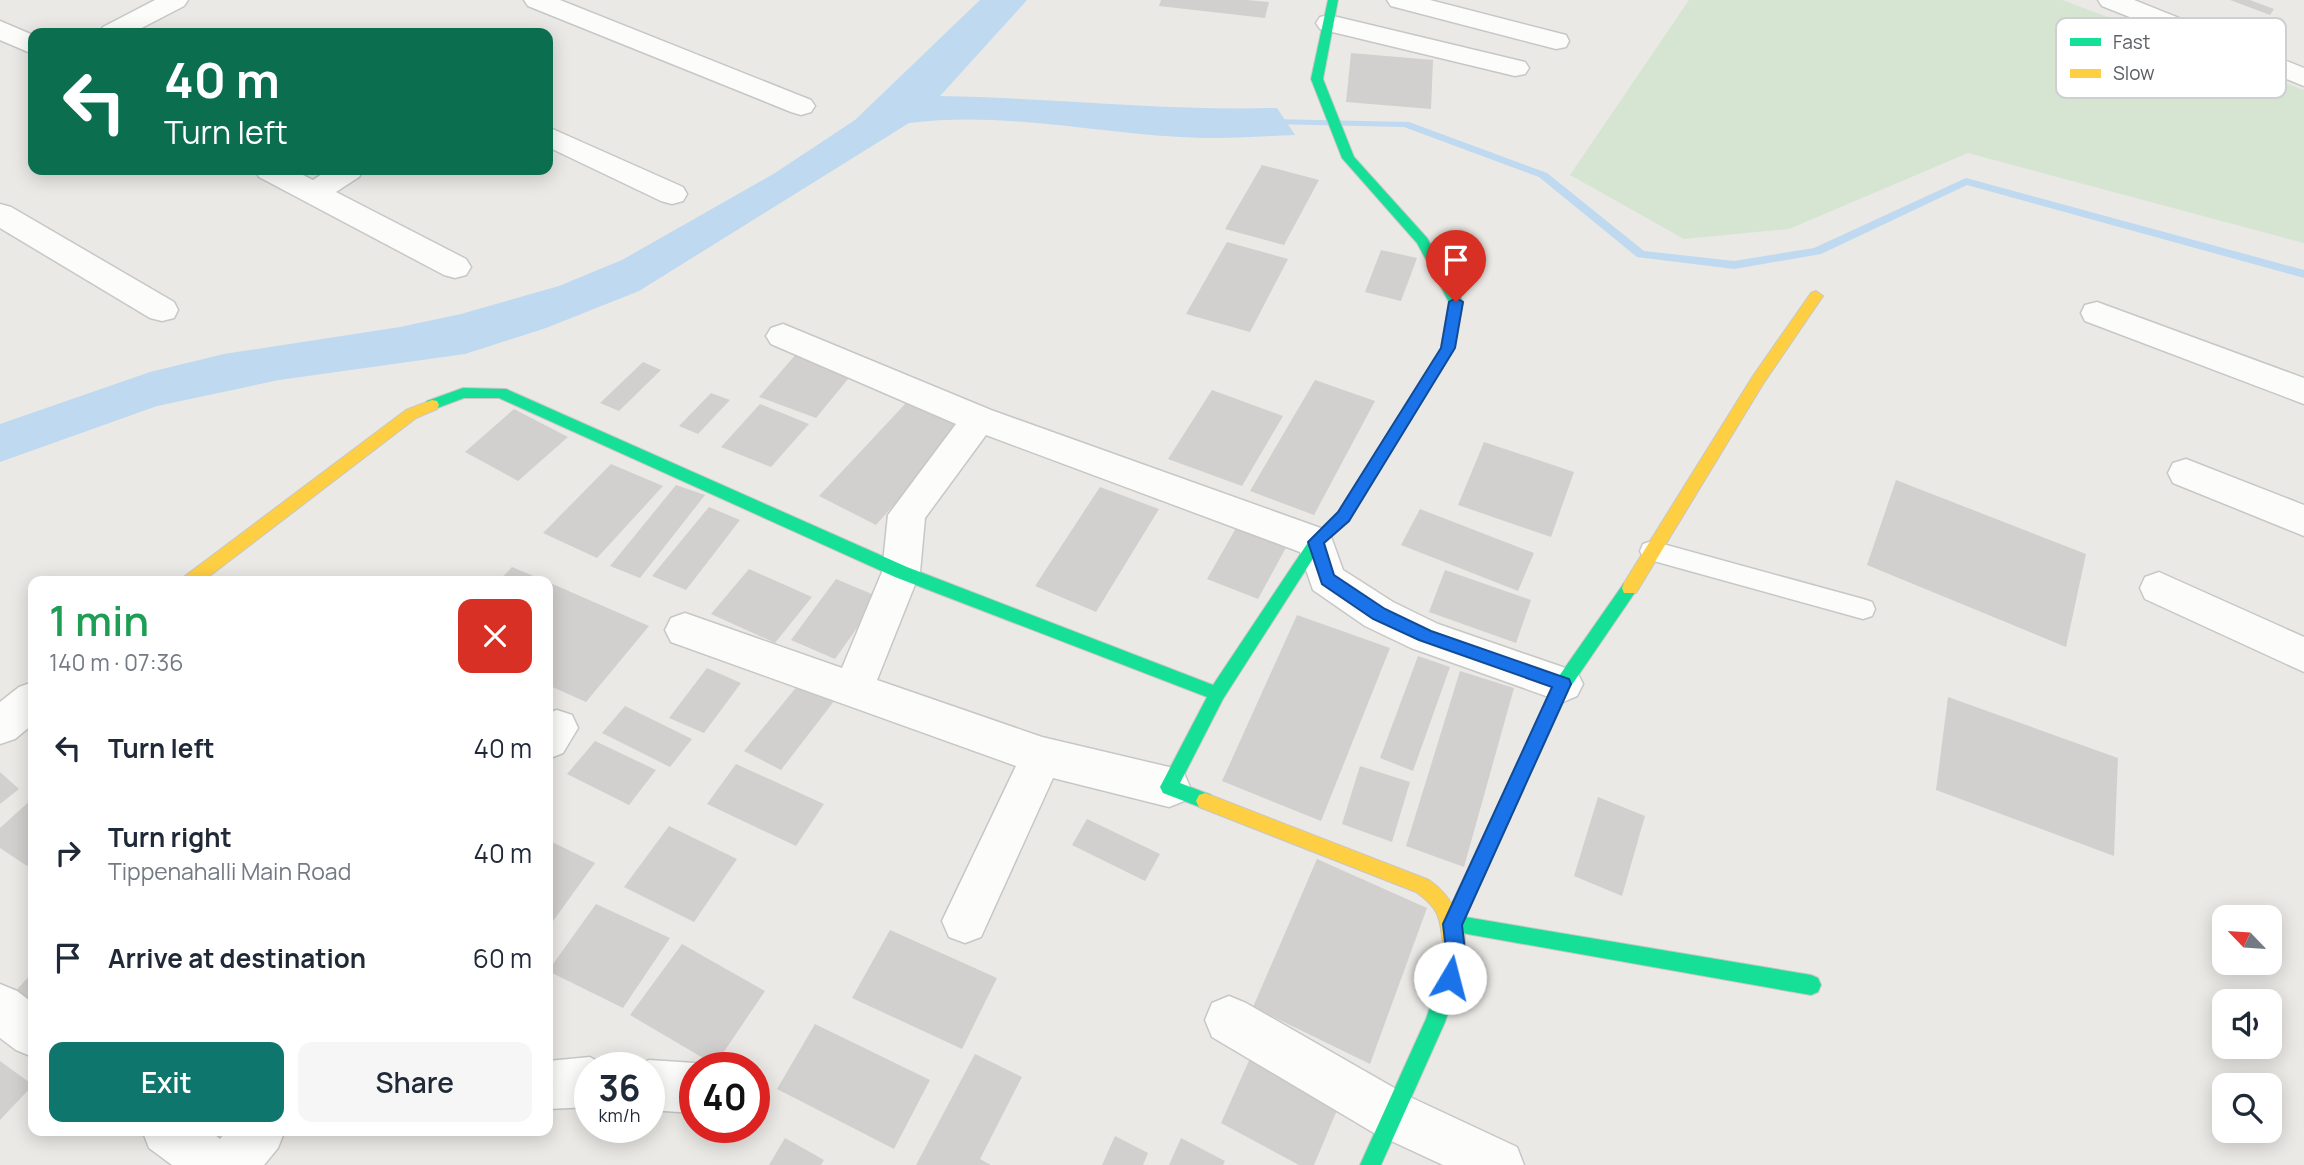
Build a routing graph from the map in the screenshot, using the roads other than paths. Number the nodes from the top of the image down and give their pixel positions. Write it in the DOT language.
graph roads {
  1 [pos="175,0"];
  2 [pos="537,0"];
  3 [pos="1400,0"];
  4 [pos="2110,0"];
  5 [pos="580,7"];
  6 [pos="1331,12"];
  7 [pos="2155,18"];
  8 [pos="122,28"];
  9 [pos="551,28"];
  10 [pos="0,29"];
  11 [pos="1556,41"];
  12 [pos="28,43"];
  13 [pos="1515,68"];
  14 [pos="2286,71"];
  15 [pos="2304,78"];
  16 [pos="801,106"];
  17 [pos="553,138"];
  18 [pos="280,175"];
  19 [pos="341,175"];
  20 [pos="314,193"];
  21 [pos="672,194"];
  22 [pos="0,214"];
  23 [pos="455,267"];
  24 [pos="1816,296"];
  25 [pos="162,310"];
  26 [pos="2097,313"];
  27 [pos="783,336"];
  28 [pos="2304,391"];
  29 [pos="979,419"];
  30 [pos="2186,473"];
  31 [pos="2304,521"];
  32 [pos="1316,542"];
  33 [pos="1652,551"];
  34 [pos="901,572"];
  35 [pos="198,576"];
  36 [pos="2159,588"];
  37 [pos="1863,609"];
  38 [pos="685,630"];
  39 [pos="2304,655"];
  40 [pos="1563,684"];
  41 [pos="855,688"];
  42 [pos="1217,694"];
  43 [pos="28,705"];
  44 [pos="0,726"];
  45 [pos="1042,756"];
  46 [pos="1169,787"];
  47 [pos="965,921"];
  48 [pos="1452,924"];
  49 [pos="1811,985"];
  50 [pos="0,1008"];
  51 [pos="1229,1020"];
  52 [pos="28,1029"];
  53 [pos="574,1083"];
  54 [pos="553,1085"];
  55 [pos="1392,1115"];
  56 [pos="174,1136"];
  57 [pos="255,1136"];
  58 [pos="214,1165"];
  59 [pos="232,1165"];
  60 [pos="1370,1165"];
  61 [pos="1499,1165"];
  1 -- 8 [label="street"];
  2 -- 5 [label="street"];
  3 -- 11 [label="street"];
  4 -- 7 [label="street"];
  5 -- 9 [label="street"];
  5 -- 16 [label="street"];
  6 -- 13 [label="street"];
  6 -- 32 [label="street"];
  10 -- 12 [label="street"];
  14 -- 15 [label="street"];
  17 -- 21 [label="street"];
  18 -- 20 [label="street"];
  19 -- 20 [label="street"];
  20 -- 23 [label="street"];
  22 -- 25 [label="street"];
  24 -- 33 [label="street"];
  26 -- 28 [label="street"];
  27 -- 29 [label="street"];
  29 -- 32 [label="street"];
  29 -- 34 [label="street"];
  30 -- 31 [label="street"];
  32 -- 40 [label="street"];
  32 -- 42 [label="street"];
  33 -- 37 [label="lane"];
  33 -- 40 [label="street"];
  34 -- 35 [label="street"];
  34 -- 41 [label="street"];
  34 -- 42 [label="street"];
  36 -- 39 [label="street"];
  38 -- 41 [label="street"];
  40 -- 48 [label="street"];
  41 -- 45 [label="street"];
  42 -- 46 [label="street"];
  43 -- 44 [label="street"];
  45 -- 46 [label="street"];
  45 -- 47 [label="street"];
  46 -- 48 [label="street"];
  48 -- 49 [label="street"];
  48 -- 55 [label="street"];
  50 -- 52 [label="street"];
  51 -- 55 [label="street"];
  53 -- 54 [label="street"];
  55 -- 60 [label="street"];
  55 -- 61 [label="street"];
  56 -- 58 [label="street"];
  57 -- 59 [label="street"];
}
